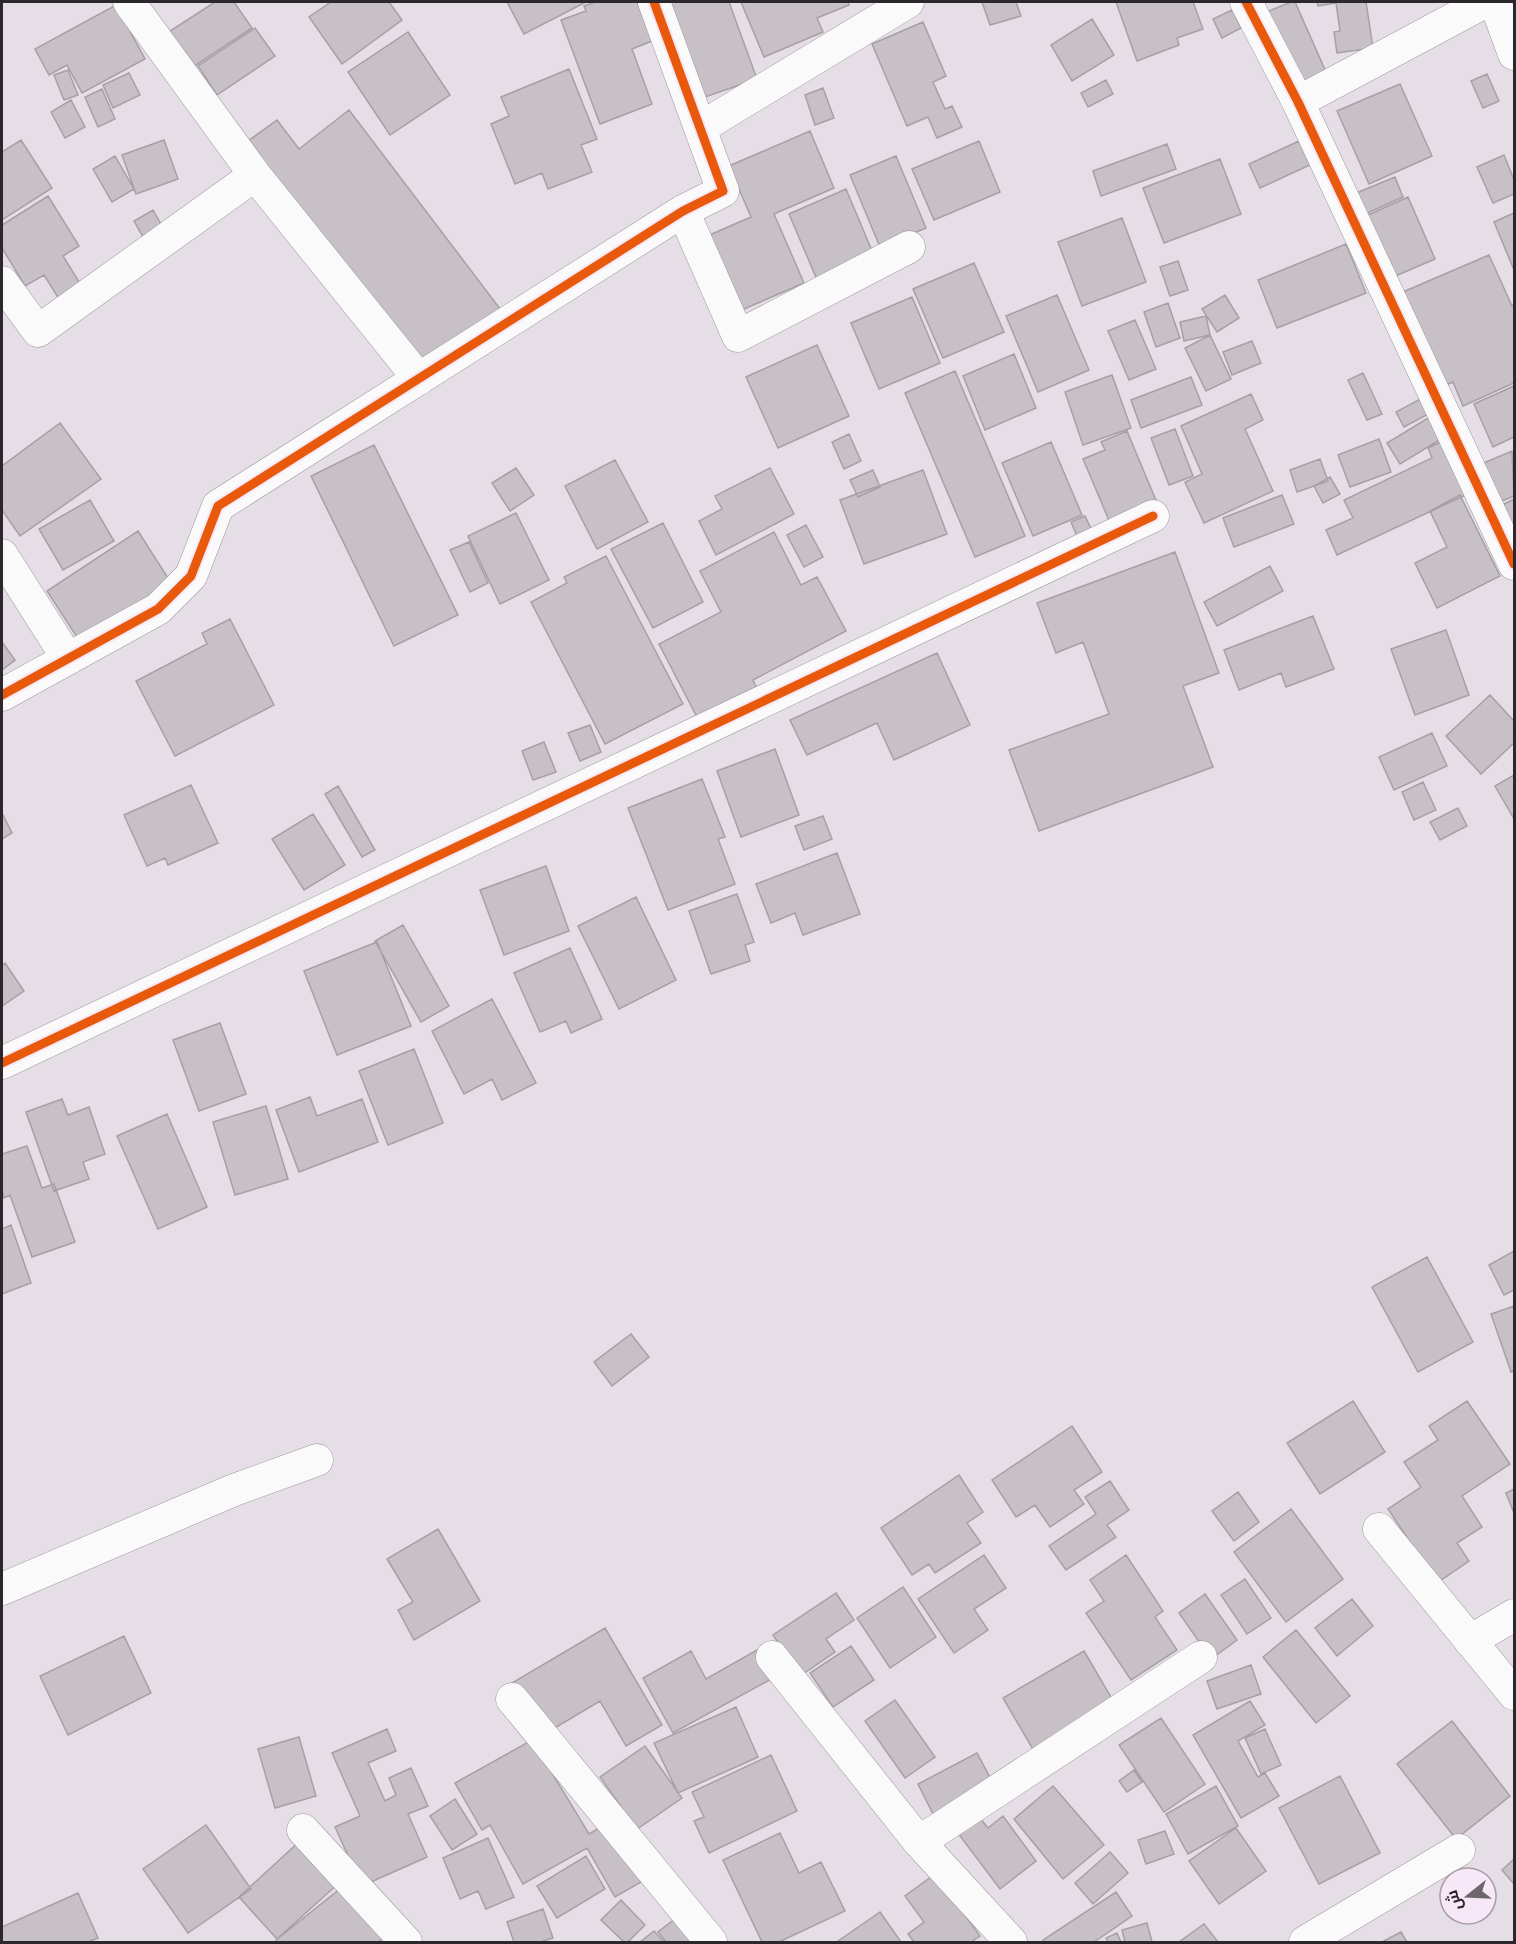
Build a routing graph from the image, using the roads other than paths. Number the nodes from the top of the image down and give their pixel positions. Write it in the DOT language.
graph roads {
  1 [pos="129,2"];
  2 [pos="654,2"];
  3 [pos="908,2"];
  4 [pos="1246,2"];
  5 [pos="1485,2"];
  6 [pos="1495,2"];
  7 [pos="1515,54"];
  8 [pos="1298,102"];
  9 [pos="700,128"];
  10 [pos="255,175"];
  11 [pos="682,212"];
  12 [pos="909,247"];
  13 [pos="2,282"];
  14 [pos="419,379"];
  15 [pos="1153,516"];
  16 [pos="2,555"];
  17 [pos="1515,564"];
  18 [pos="68,659"];
  19 [pos="2,695"];
  20 [pos="2,1063"];
  21 [pos="317,1460"];
  22 [pos="1379,1529"];
  23 [pos="2,1589"];
  24 [pos="1515,1615"];
  25 [pos="1470,1641"];
  26 [pos="772,1657"];
  27 [pos="1201,1657"];
  28 [pos="1515,1694"];
  29 [pos="512,1699"];
  30 [pos="303,1830"];
  31 [pos="919,1842"];
  32 [pos="1459,1850"];
  33 [pos="406,1942"];
  34 [pos="711,1942"];
  35 [pos="1011,1942"];
  36 [pos="1305,1942"];
  1 -- 10 [label="street"];
  2 -- 9 [label="street"];
  3 -- 9 [label="street"];
  4 -- 8 [label="street"];
  5 -- 8 [label="street"];
  6 -- 7 [label="street"];
  8 -- 17 [label="street"];
  9 -- 11 [label="street"];
  10 -- 13 [label="street"];
  10 -- 14 [label="street"];
  11 -- 12 [label="street"];
  11 -- 14 [label="street"];
  14 -- 18 [label="street"];
  15 -- 20 [label="street"];
  16 -- 18 [label="street"];
  18 -- 19 [label="street"];
  21 -- 23 [label="street"];
  22 -- 25 [label="street"];
  24 -- 25 [label="street"];
  25 -- 28 [label="street"];
  26 -- 31 [label="street"];
  27 -- 31 [label="street"];
  29 -- 34 [label="street"];
  30 -- 33 [label="street"];
  31 -- 35 [label="street"];
  32 -- 36 [label="street"];
}
